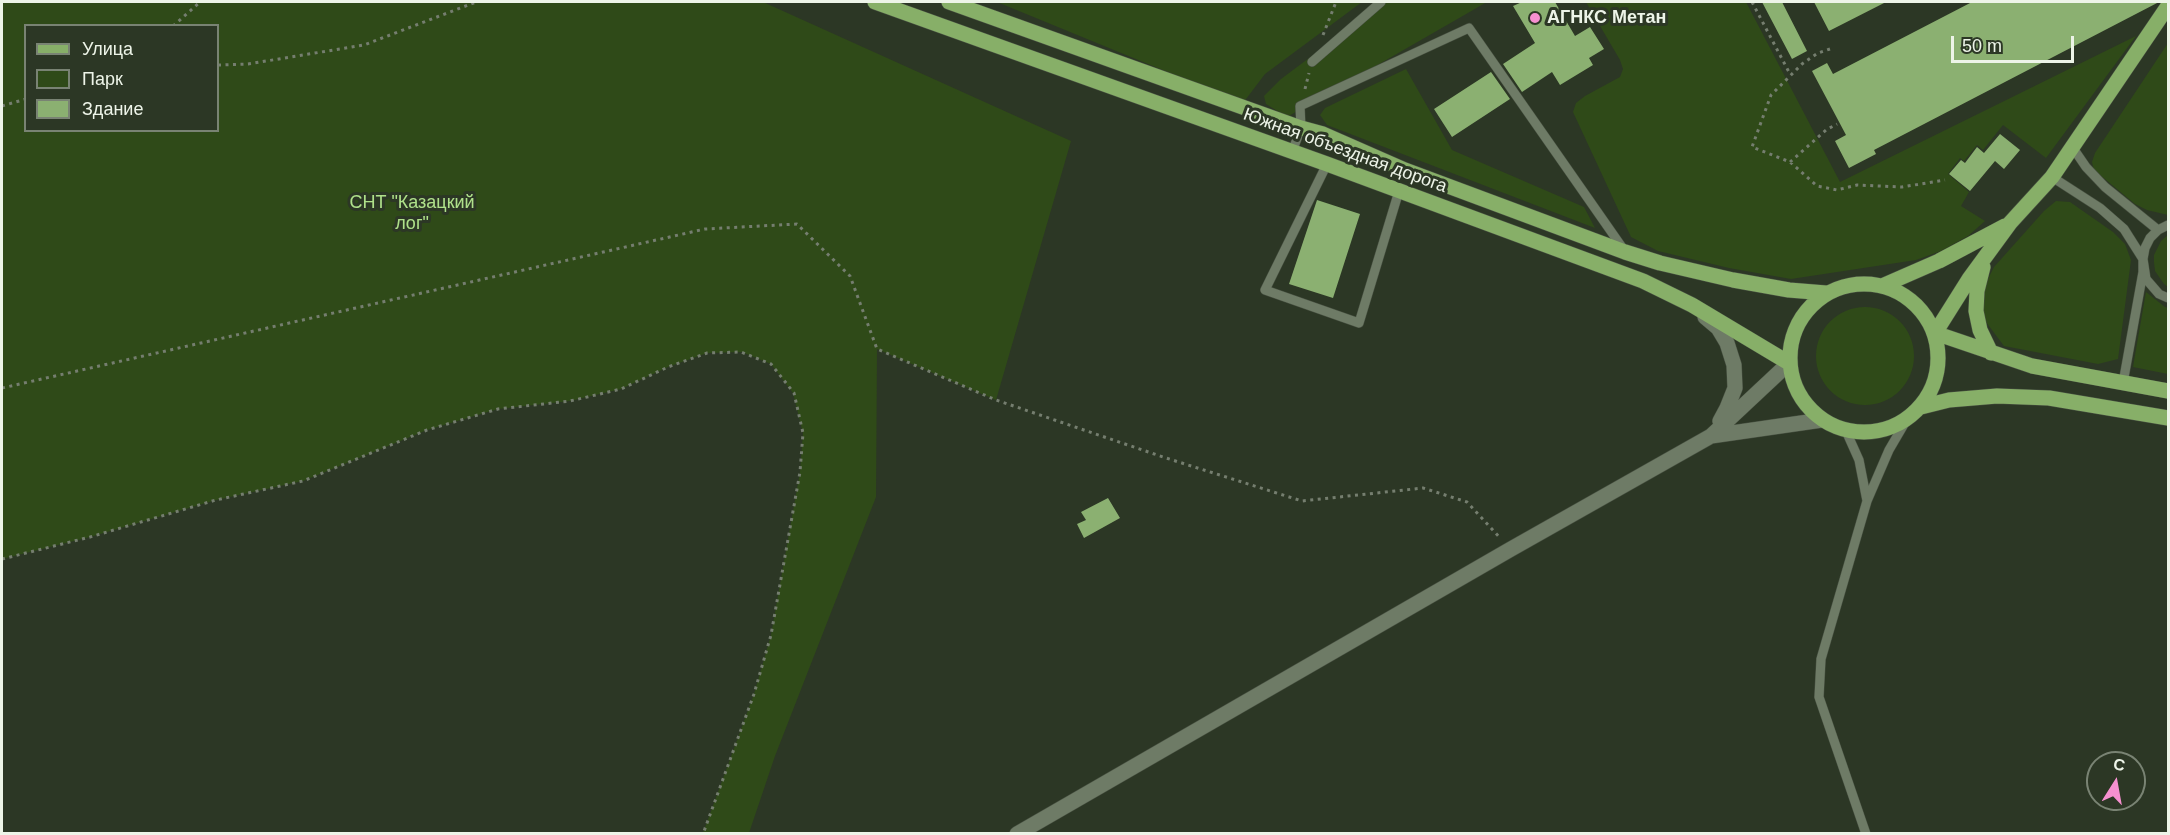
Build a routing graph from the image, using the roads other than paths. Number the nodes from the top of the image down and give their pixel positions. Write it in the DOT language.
graph roads {
  1 [pos="875,2"];
  2 [pos="949,2"];
  3 [pos="1381,2"];
  4 [pos="2169,6"];
  5 [pos="1312,62"];
  6 [pos="1301,128"];
  7 [pos="2073,148"];
  8 [pos="1292,152"];
  9 [pos="1328,164"];
  10 [pos="2052,177"];
  11 [pos="1399,192"];
  12 [pos="2010,223"];
  13 [pos="2169,225"];
  14 [pos="2158,230"];
  15 [pos="1625,252"];
  16 [pos="2143,259"];
  17 [pos="1884,285"];
  18 [pos="1826,293"];
  19 [pos="2169,298"];
  20 [pos="1692,305"];
  21 [pos="1935,333"];
  22 [pos="1991,353"];
  23 [pos="1789,363"];
  24 [pos="2123,383"];
  25 [pos="2169,391"];
  26 [pos="1921,407"];
  27 [pos="2169,418"];
  28 [pos="1822,420"];
  29 [pos="1905,421"];
  30 [pos="1846,430"];
  31 [pos="1711,436"];
  32 [pos="1866,501"];
  33 [pos="1017,834"];
  34 [pos="1866,834"];
  1 -- 8 [label="main road, Южная объездная дорога"];
  2 -- 6 [label="main road, Южная объездная дорога"];
  3 -- 5 [label="lane"];
  4 -- 7 [label="main road"];
  6 -- 8 [label="lane"];
  6 -- 15 [label="main road, Южная объездная дорога"];
  6 -- 15 [label="lane"];
  7 -- 10 [label="main road"];
  7 -- 14 [label="lane"];
  8 -- 9 [label="main road, Южная объездная дорога"];
  9 -- 11 [label="main road, Южная объездная дорога"];
  9 -- 11 [label="lane"];
  10 -- 12 [label="main road"];
  10 -- 16 [label="lane"];
  11 -- 20 [label="main road, Южная объездная дорога"];
  12 -- 17 [label="main road"];
  12 -- 21 [label="main road"];
  12 -- 22 [label="main road"];
  13 -- 14 [label="lane"];
  14 -- 16 [label="lane"];
  15 -- 18 [label="main road, Южная объездная дорога"];
  16 -- 19 [label="lane"];
  16 -- 24 [label="lane"];
  17 -- 18 [label="main road"];
  17 -- 21 [label="main road"];
  18 -- 23 [label="main road"];
  20 -- 23 [label="main road, Южная объездная дорога"];
  20 -- 31 [label="street"];
  21 -- 22 [label="main road"];
  21 -- 26 [label="main road"];
  22 -- 24 [label="main road"];
  23 -- 28 [label="main road"];
  23 -- 31 [label="street"];
  24 -- 25 [label="main road"];
  26 -- 27 [label="main road"];
  26 -- 29 [label="main road"];
  28 -- 30 [label="main road"];
  28 -- 31 [label="street"];
  29 -- 30 [label="main road"];
  29 -- 32 [label="lane"];
  30 -- 32 [label="lane"];
  31 -- 33 [label="street"];
  32 -- 34 [label="lane"];
}
